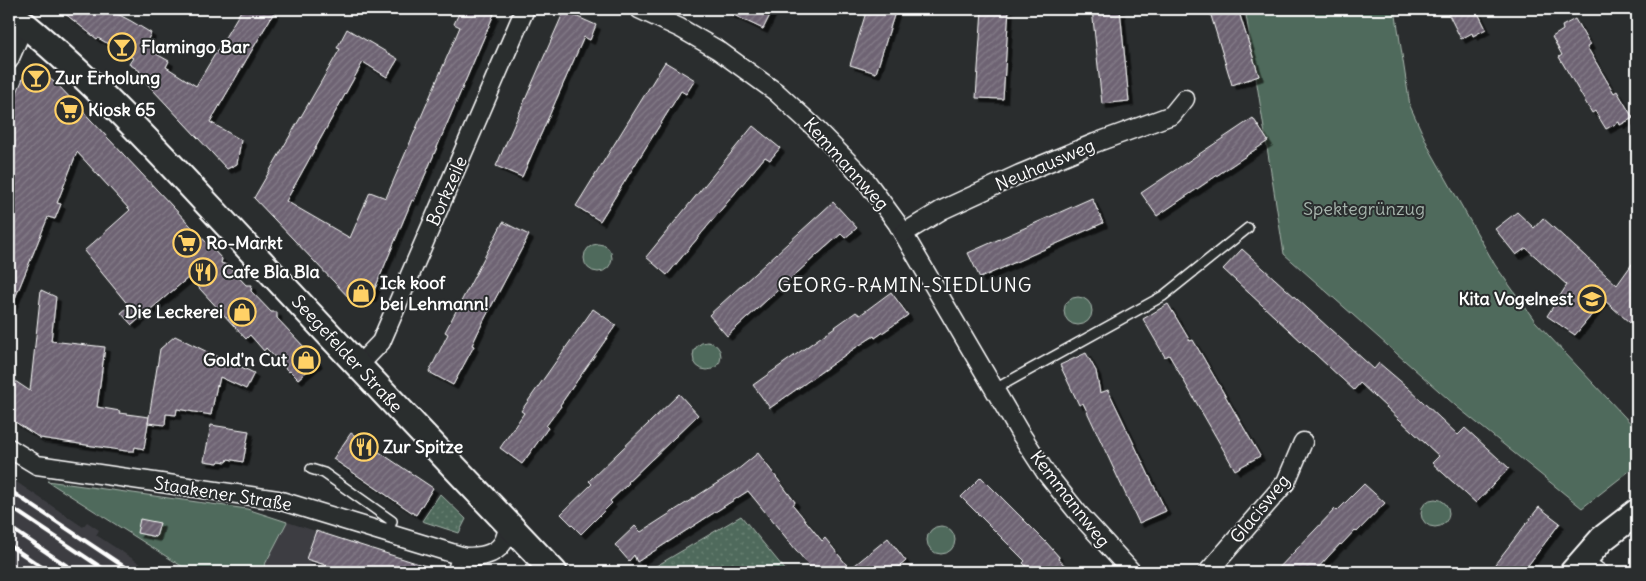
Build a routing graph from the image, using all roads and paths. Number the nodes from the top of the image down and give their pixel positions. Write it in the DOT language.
graph roads {
  1 [pos="525,9"];
  2 [pos="639,9"];
  3 [pos="13,14"];
  4 [pos="9,60"];
  5 [pos="1185,98"];
  6 [pos="1248,228"];
  7 [pos="904,233"];
  8 [pos="358,366"];
  9 [pos="995,389"];
  10 [pos="1304,442"];
  11 [pos="9,448"];
  12 [pos="311,469"];
  13 [pos="1637,512"];
  14 [pos="509,525"];
  15 [pos="388,534"];
  16 [pos="456,554"];
  17 [pos="1579,565"];
  18 [pos="452,572"];
  19 [pos="554,572"];
  20 [pos="1132,572"];
  21 [pos="1208,572"];
  22 [pos="1605,572"];
  1 -- 8 [label="street, Borkzeile"];
  2 -- 7 [label="street, Kemmannweg"];
  3 -- 4 [label="street"];
  3 -- 8 [label="street, Seegefelder Straße"];
  5 -- 7 [label="street, Neuhausweg"];
  6 -- 9 [label="lane"];
  7 -- 9 [label="street, Kemmannweg"];
  8 -- 14 [label="street, Seegefelder Straße"];
  9 -- 20 [label="street, Kemmannweg"];
  10 -- 21 [label="street, Glacisweg"];
  11 -- 15 [label="street, Staakener Straße"];
  12 -- 15 [label="lane"];
  13 -- 17 [label="street"];
  14 -- 16 [label="street, Staakener Straße"];
  14 -- 19 [label="street, Seegefelder Straße"];
  15 -- 16 [label="street, Staakener Straße"];
  16 -- 18 [label="lane"];
  17 -- 22 [label="lane"];
}
